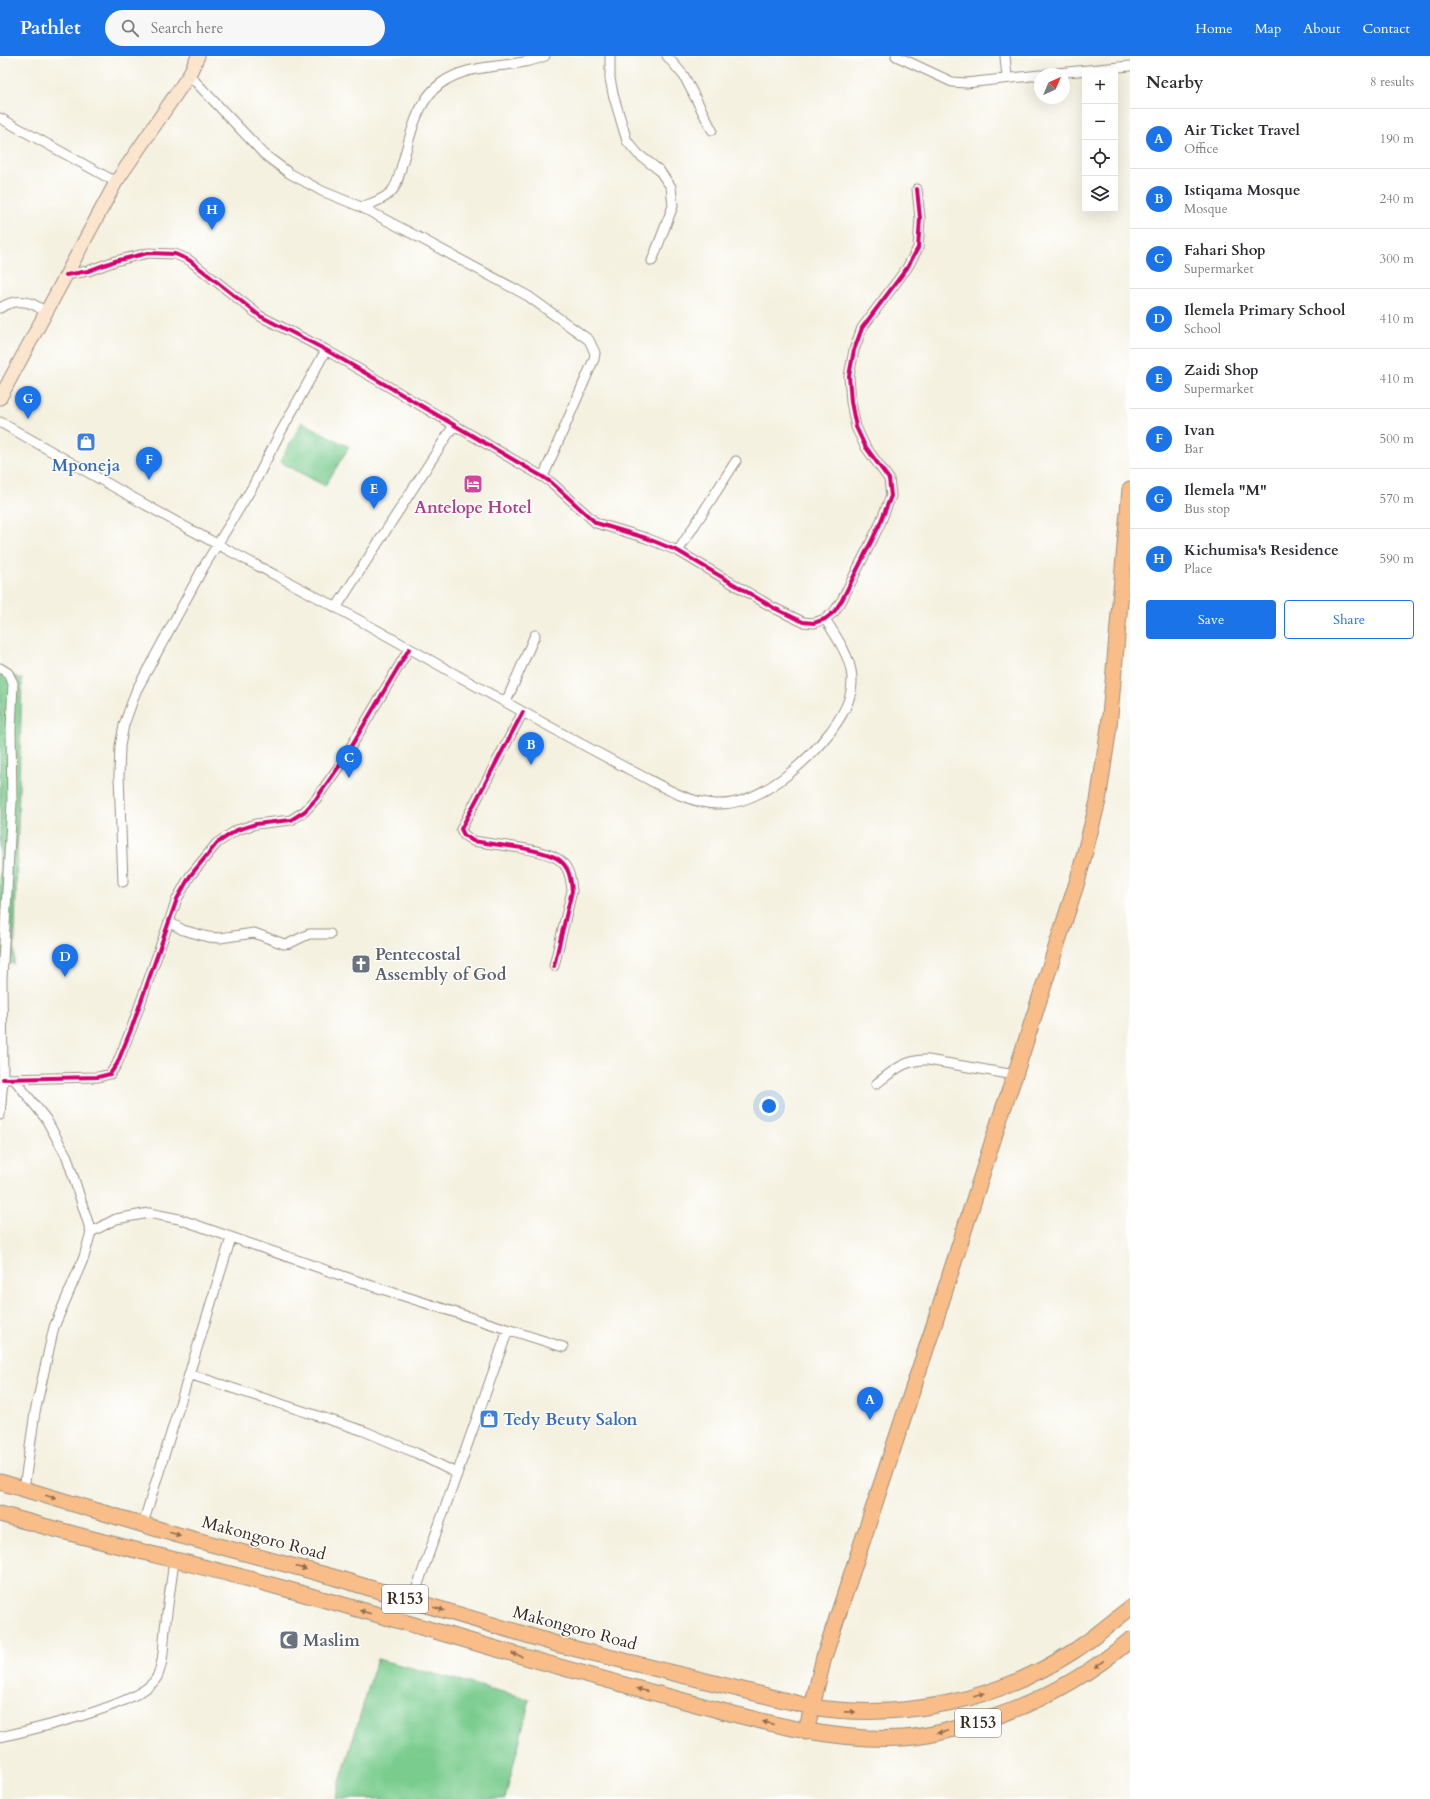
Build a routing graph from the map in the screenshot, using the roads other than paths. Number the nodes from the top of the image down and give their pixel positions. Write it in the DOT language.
graph roads {
  1 [pos="198,56"];
  2 [pos="545,56"];
  3 [pos="610,56"];
  4 [pos="667,56"];
  5 [pos="896,56"];
  6 [pos="1005,56"];
  7 [pos="1130,66"];
  8 [pos="1070,72"];
  9 [pos="189,75"];
  10 [pos="1034,76"];
  11 [pos="1007,78"];
  12 [pos="0,118"];
  13 [pos="712,130"];
  14 [pos="116,182"];
  15 [pos="917,189"];
  16 [pos="361,208"];
  17 [pos="652,261"];
  18 [pos="66,275"];
  19 [pos="0,308"];
  20 [pos="45,312"];
  21 [pos="326,350"];
  22 [pos="0,398"];
  23 [pos="0,422"];
  24 [pos="454,425"];
  25 [pos="736,462"];
  26 [pos="543,477"];
  27 [pos="1130,488"];
  28 [pos="216,544"];
  29 [pos="678,551"];
  30 [pos="336,608"];
  31 [pos="825,619"];
  32 [pos="536,635"];
  33 [pos="409,649"];
  34 [pos="0,668"];
  35 [pos="506,702"];
  36 [pos="523,712"];
  37 [pos="123,882"];
  38 [pos="169,922"];
  39 [pos="330,934"];
  40 [pos="554,966"];
  41 [pos="1,979"];
  42 [pos="1015,1075"];
  43 [pos="3,1079"];
  44 [pos="14,1079"];
  45 [pos="876,1084"];
  46 [pos="0,1115"];
  47 [pos="91,1232"];
  48 [pos="231,1238"];
  49 [pos="508,1330"];
  50 [pos="563,1347"];
  51 [pos="189,1374"];
  52 [pos="456,1473"];
  53 [pos="0,1482"];
  54 [pos="24,1489"];
  55 [pos="0,1514"];
  56 [pos="143,1524"];
  57 [pos="174,1560"];
  58 [pos="412,1601"];
  59 [pos="1130,1608"];
  60 [pos="1130,1640"];
  61 [pos="812,1707"];
  62 [pos="806,1732"];
  63 [pos="0,1737"];
  1 -- 9 [label="street"];
  2 -- 16 [label="street"];
  3 -- 17 [label="street"];
  4 -- 13 [label="street"];
  5 -- 11 [label="street"];
  6 -- 11 [label="street"];
  7 -- 8 [label="street"];
  9 -- 14 [label="street"];
  9 -- 16 [label="street"];
  10 -- 11 [label="street"];
  12 -- 14 [label="street"];
  14 -- 18 [label="street"];
  15 -- 31 [label="street"];
  16 -- 26 [label="street"];
  18 -- 20 [label="street"];
  18 -- 21 [label="street"];
  19 -- 20 [label="street"];
  20 -- 22 [label="street"];
  21 -- 24 [label="street"];
  21 -- 28 [label="street"];
  23 -- 28 [label="street"];
  24 -- 26 [label="street"];
  24 -- 30 [label="street"];
  25 -- 29 [label="street"];
  26 -- 29 [label="street"];
  27 -- 42 [label="main road"];
  28 -- 30 [label="street"];
  28 -- 37 [label="street"];
  29 -- 31 [label="street"];
  30 -- 33 [label="street"];
  31 -- 36 [label="street"];
  32 -- 35 [label="street"];
  33 -- 35 [label="street"];
  33 -- 38 [label="street"];
  34 -- 41 [label="street"];
  35 -- 36 [label="street"];
  36 -- 40 [label="street"];
  38 -- 39 [label="street"];
  38 -- 44 [label="street"];
  41 -- 43 [label="street"];
  42 -- 45 [label="street"];
  42 -- 61 [label="main road"];
  43 -- 44 [label="street"];
  43 -- 46 [label="street"];
  44 -- 47 [label="street"];
  47 -- 48 [label="street"];
  47 -- 54 [label="street"];
  48 -- 49 [label="street"];
  48 -- 51 [label="street"];
  49 -- 50 [label="street"];
  49 -- 52 [label="street"];
  51 -- 52 [label="street"];
  51 -- 56 [label="street"];
  52 -- 58 [label="street"];
  53 -- 54 [label="main road, Makongoro Road / R153"];
  54 -- 56 [label="main road, Makongoro Road / R153, one-way"];
  55 -- 57 [label="main road, R153"];
  56 -- 58 [label="main road, Makongoro Road / R153, one-way"];
  62 -- 57 [label="main road, R153, one-way"];
  57 -- 63 [label="street"];
  58 -- 61 [label="main road, Makongoro Road / R153, one-way"];
  61 -- 59 [label="main road, Makongoro Road / R153, one-way"];
  60 -- 62 [label="main road, R153, one-way"];
  61 -- 62 [label="main road"];
}
